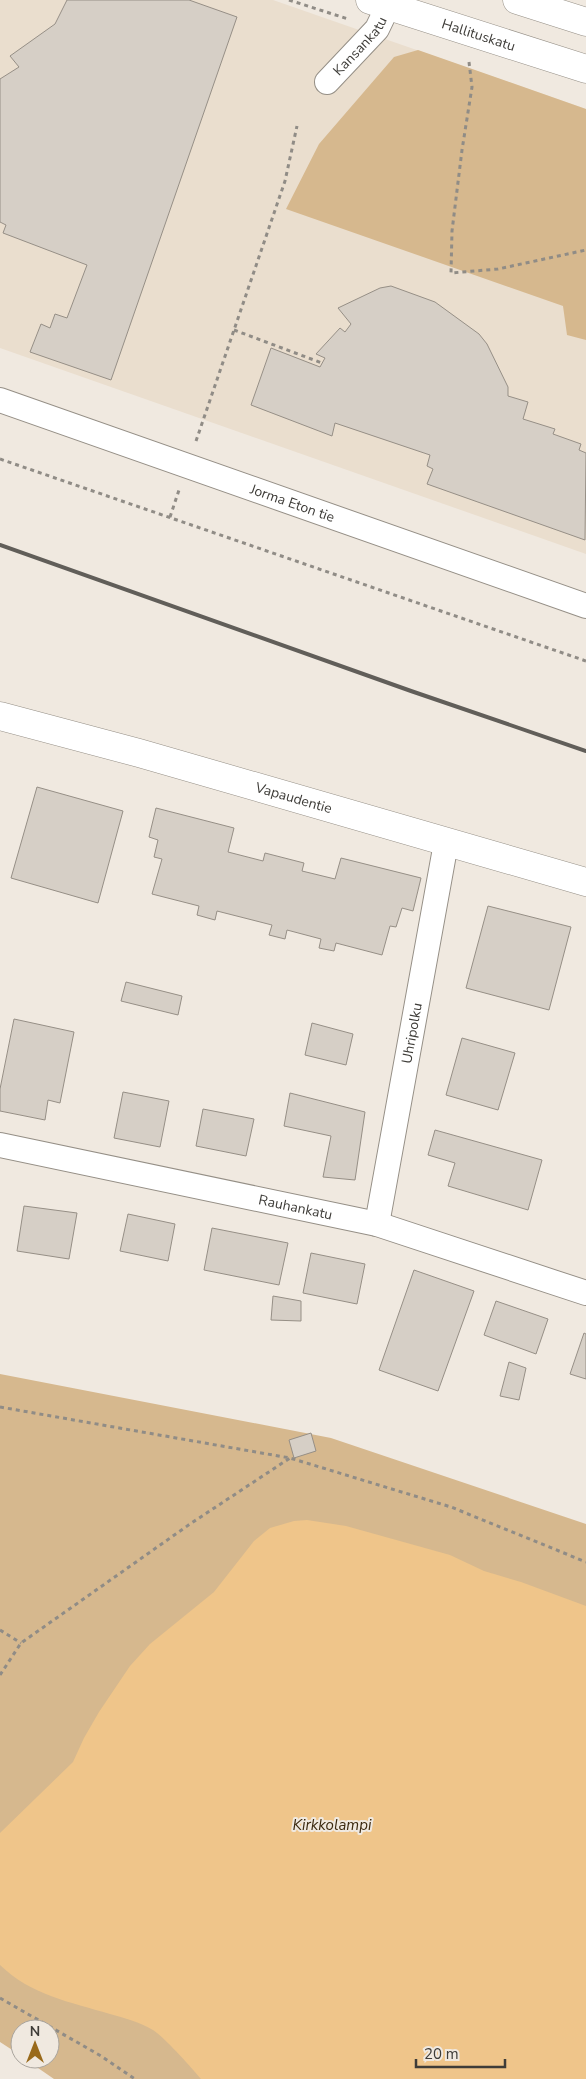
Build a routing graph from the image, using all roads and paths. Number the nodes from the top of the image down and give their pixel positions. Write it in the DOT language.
graph roads {
  1 [pos="517,0"];
  2 [pos="385,2"];
  3 [pos="586,22"];
  4 [pos="469,59"];
  5 [pos="586,69"];
  6 [pos="327,82"];
  7 [pos="297,126"];
  8 [pos="586,250"];
  9 [pos="234,330"];
  10 [pos="322,363"];
  11 [pos="0,400"];
  12 [pos="0,459"];
  13 [pos="187,466"];
  14 [pos="170,517"];
  15 [pos="586,606"];
  16 [pos="586,661"];
  17 [pos="0,716"];
  18 [pos="446,843"];
  19 [pos="586,882"];
  20 [pos="0,1145"];
  21 [pos="377,1224"];
  22 [pos="586,1294"];
  23 [pos="0,1406"];
  24 [pos="290,1458"];
  25 [pos="586,1562"];
  26 [pos="0,1630"];
  27 [pos="21,1643"];
  28 [pos="0,1675"];
  29 [pos="0,1998"];
  30 [pos="135,2079"];
  1 -- 3 [label="street"];
  2 -- 5 [label="street, Hallituskatu"];
  2 -- 6 [label="street, Kansankatu"];
  4 -- 8 [label="path"];
  7 -- 9 [label="path"];
  9 -- 10 [label="path"];
  9 -- 13 [label="path"];
  11 -- 13 [label="street, Jorma Eton tie"];
  12 -- 14 [label="path"];
  13 -- 14 [label="path"];
  13 -- 15 [label="street, Jorma Eton tie"];
  14 -- 16 [label="path"];
  17 -- 18 [label="street, Vapaudentie"];
  18 -- 19 [label="street, Vapaudentie"];
  18 -- 21 [label="street, Uhripolku"];
  20 -- 21 [label="street, Rauhankatu"];
  21 -- 22 [label="street, Rauhankatu"];
  23 -- 24 [label="path"];
  24 -- 25 [label="path"];
  24 -- 27 [label="path"];
  26 -- 27 [label="path"];
  27 -- 28 [label="path"];
  29 -- 30 [label="path"];
}
